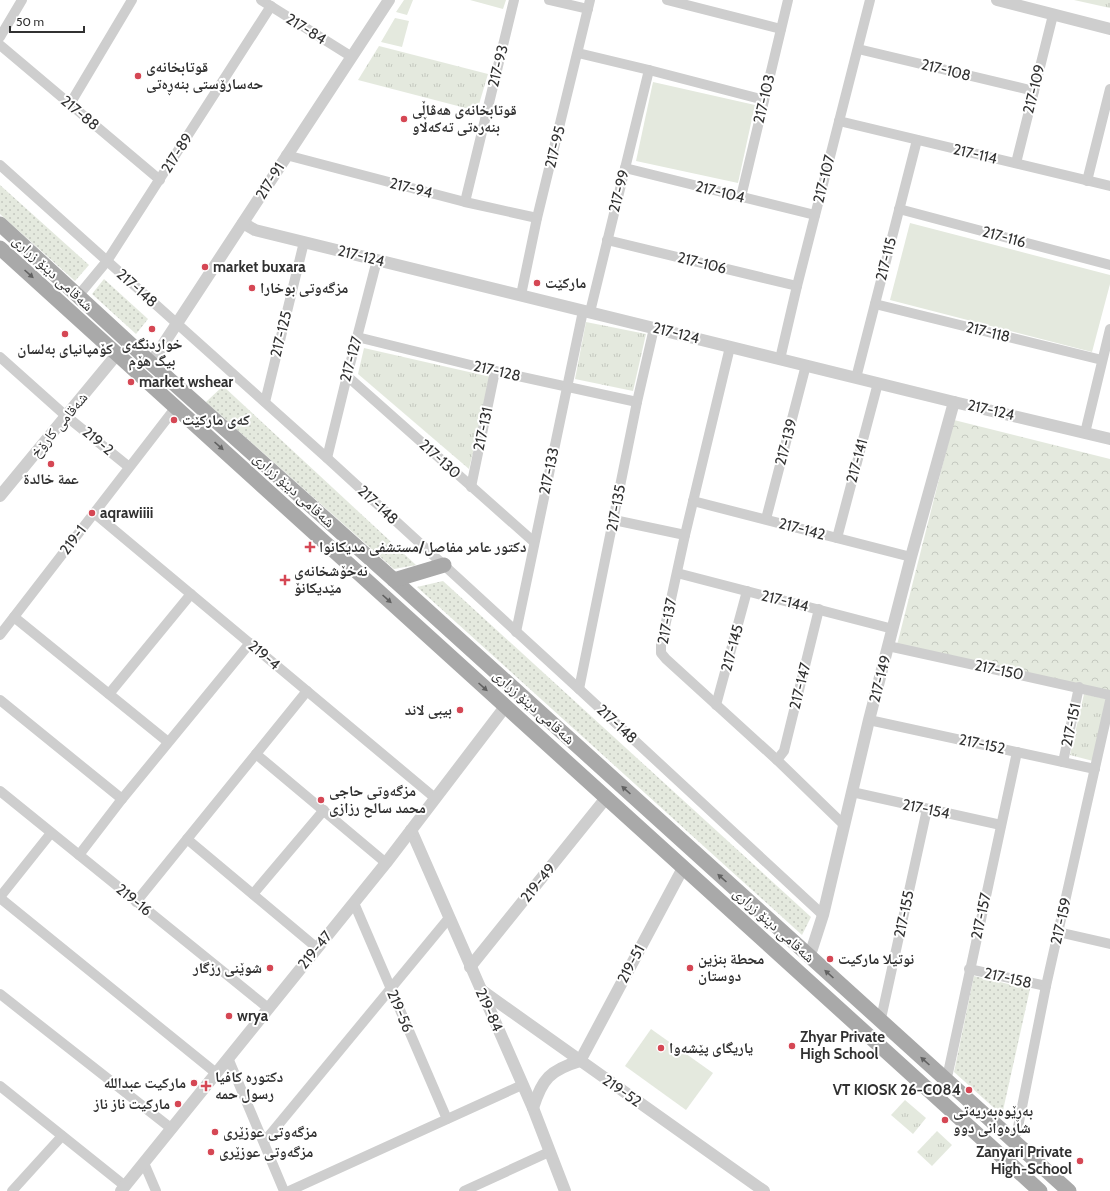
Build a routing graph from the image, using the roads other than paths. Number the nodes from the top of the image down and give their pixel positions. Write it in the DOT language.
graph roads {
  1 [pos="22,0"];
  2 [pos="132,0"];
  3 [pos="261,0"];
  4 [pos="389,0"];
  5 [pos="514,0"];
  6 [pos="549,0"];
  7 [pos="667,0"];
  8 [pos="788,0"];
  9 [pos="870,0"];
  10 [pos="997,0"];
  11 [pos="589,4"];
  12 [pos="271,6"];
  13 [pos="1053,15"];
  14 [pos="1110,29"];
  15 [pos="781,30"];
  16 [pos="0,37"];
  17 [pos="0,45"];
  18 [pos="858,49"];
  19 [pos="578,53"];
  20 [pos="352,57"];
  21 [pos="650,70"];
  22 [pos="1110,89"];
  23 [pos="1034,91"];
  24 [pos="764,100"];
  25 [pos="70,104"];
  26 [pos="1107,112"];
  27 [pos="839,121"];
  28 [pos="917,140"];
  29 [pos="286,155"];
  30 [pos="1016,163"];
  31 [pos="0,165"];
  32 [pos="625,168"];
  33 [pos="160,180"];
  34 [pos="1087,181"];
  35 [pos="1110,186"];
  36 [pos="741,197"];
  37 [pos="465,202"];
  38 [pos="899,209"];
  39 [pos="815,215"];
  40 [pos="537,218"];
  41 [pos="243,223"];
  42 [pos="0,224"];
  43 [pos="607,240"];
  44 [pos="304,242"];
  45 [pos="0,248"];
  46 [pos="378,260"];
  47 [pos="107,261"];
  48 [pos="1110,265"];
  49 [pos="797,286"];
  50 [pos="521,295"];
  51 [pos="78,296"];
  52 [pos="875,304"];
  53 [pos="587,311"];
  54 [pos="177,324"];
  55 [pos="654,328"];
  56 [pos="1110,329"];
  57 [pos="357,337"];
  58 [pos="730,347"];
  59 [pos="118,353"];
  60 [pos="780,359"];
  61 [pos="1,360"];
  62 [pos="1102,360"];
  63 [pos="151,363"];
  64 [pos="806,366"];
  65 [pos="495,371"];
  66 [pos="347,376"];
  67 [pos="856,378"];
  68 [pos="878,383"];
  69 [pos="566,386"];
  70 [pos="265,402"];
  71 [pos="637,402"];
  72 [pos="954,402"];
  73 [pos="176,407"];
  74 [pos="66,416"];
  75 [pos="1085,432"];
  76 [pos="1110,439"];
  77 [pos="327,458"];
  78 [pos="129,467"];
  79 [pos="471,487"];
  80 [pos="0,496"];
  81 [pos="693,501"];
  82 [pos="94,513"];
  83 [pos="766,519"];
  84 [pos="614,520"];
  85 [pos="685,535"];
  86 [pos="837,538"];
  87 [pos="534,542"];
  88 [pos="911,557"];
  89 [pos="444,565"];
  90 [pos="677,573"];
  91 [pos="394,580"];
  92 [pos="747,591"];
  93 [pos="192,594"];
  94 [pos="819,609"];
  95 [pos="14,618"];
  96 [pos="893,629"];
  97 [pos="516,632"];
  98 [pos="0,635"];
  99 [pos="250,643"];
  100 [pos="888,646"];
  101 [pos="1079,687"];
  102 [pos="579,689"];
  103 [pos="307,691"];
  104 [pos="109,694"];
  105 [pos="1110,695"];
  106 [pos="0,700"];
  107 [pos="1110,701"];
  108 [pos="716,705"];
  109 [pos="505,707"];
  110 [pos="869,720"];
  111 [pos="168,742"];
  112 [pos="1016,752"];
  113 [pos="256,754"];
  114 [pos="777,760"];
  115 [pos="1063,762"];
  116 [pos="1095,769"];
  117 [pos="0,791"];
  118 [pos="852,792"];
  119 [pos="435,798"];
  120 [pos="606,798"];
  121 [pos="122,799"];
  122 [pos="927,809"];
  123 [pos="324,810"];
  124 [pos="843,824"];
  125 [pos="1001,825"];
  126 [pos="411,830"];
  127 [pos="51,833"];
  128 [pos="187,839"];
  129 [pos="79,855"];
  130 [pos="386,863"];
  131 [pos="683,868"];
  132 [pos="253,894"];
  133 [pos="0,897"];
  134 [pos="136,902"];
  135 [pos="354,903"];
  136 [pos="823,915"];
  137 [pos="449,918"];
  138 [pos="1058,932"];
  139 [pos="1110,944"];
  140 [pos="317,948"];
  141 [pos="808,956"];
  142 [pos="470,967"];
  143 [pos="969,969"];
  144 [pos="1046,986"];
  145 [pos="391,989"];
  146 [pos="480,989"];
  147 [pos="0,994"];
  148 [pos="268,1008"];
  149 [pos="879,1020"];
  150 [pos="228,1058"];
  151 [pos="580,1061"];
  152 [pos="216,1073"];
  153 [pos="944,1078"];
  154 [pos="522,1085"];
  155 [pos="0,1086"];
  156 [pos="532,1108"];
  157 [pos="446,1119"];
  158 [pos="172,1129"];
  159 [pos="62,1136"];
  160 [pos="1012,1140"];
  161 [pos="264,1142"];
  162 [pos="549,1152"];
  163 [pos="144,1163"];
  164 [pos="480,1188"];
  165 [pos="123,1189"];
  166 [pos="12,1191"];
  167 [pos="156,1191"];
  168 [pos="284,1191"];
  169 [pos="289,1191"];
  170 [pos="464,1191"];
  171 [pos="565,1191"];
  172 [pos="764,1191"];
  173 [pos="1040,1191"];
  174 [pos="1068,1191"];
  1 -- 16 [label="street"];
  2 -- 25 [label="street"];
  3 -- 12 [label="street, 217-84"];
  4 -- 20 [label="street, 217-91"];
  5 -- 37 [label="street, 217-93"];
  6 -- 11 [label="street"];
  7 -- 15 [label="street"];
  8 -- 15 [label="street, 217-103"];
  9 -- 18 [label="street, 217-107"];
  10 -- 13 [label="street"];
  11 -- 19 [label="street, 217-95"];
  12 -- 20 [label="street, 217-84"];
  12 -- 33 [label="street, 217-89"];
  13 -- 14 [label="street"];
  13 -- 23 [label="street, 217-109"];
  15 -- 24 [label="street, 217-103"];
  17 -- 25 [label="street, 217-88"];
  18 -- 23 [label="street, 217-108"];
  18 -- 27 [label="street, 217-107"];
  19 -- 21 [label="street"];
  19 -- 40 [label="street, 217-95"];
  20 -- 29 [label="street, 217-91"];
  21 -- 24 [label="street"];
  21 -- 32 [label="street, 217-99"];
  22 -- 26 [label="street"];
  23 -- 30 [label="street, 217-109"];
  24 -- 36 [label="street, 217-103"];
  25 -- 33 [label="street, 217-88"];
  26 -- 34 [label="street"];
  27 -- 28 [label="street, 217-114"];
  27 -- 39 [label="street, 217-107"];
  28 -- 30 [label="street, 217-114"];
  28 -- 38 [label="street, 217-115"];
  29 -- 37 [label="street, 217-94"];
  29 -- 41 [label="street, 217-91"];
  30 -- 34 [label="street, 217-114"];
  31 -- 47 [label="street, 217-148"];
  32 -- 36 [label="street, 217-104"];
  32 -- 43 [label="street, 217-99"];
  33 -- 47 [label="street, 217-89"];
  34 -- 35 [label="street, 217-114"];
  36 -- 39 [label="street, 217-104"];
  37 -- 40 [label="street, 217-94"];
  38 -- 48 [label="street, 217-116"];
  38 -- 52 [label="street, 217-115"];
  39 -- 49 [label="street, 217-107"];
  40 -- 50 [label="street, 217-95"];
  41 -- 44 [label="street, 217-124"];
  41 -- 54 [label="street, 217-91"];
  42 -- 51 [label="main road, شەقامی دینۆ زراری"];
  43 -- 49 [label="street, 217-106"];
  43 -- 53 [label="street, 217-99"];
  44 -- 46 [label="street, 217-124"];
  44 -- 70 [label="street, 217-125"];
  45 -- 59 [label="main road, شەقامی دینۆ زراری, one-way"];
  46 -- 50 [label="street, 217-124"];
  46 -- 57 [label="street, 217-127"];
  47 -- 51 [label="street, 217-89"];
  47 -- 54 [label="street, 217-148"];
  49 -- 60 [label="street, 217-107"];
  50 -- 53 [label="street, 217-124"];
  51 -- 63 [label="main road, شەقامی دینۆ زراری"];
  52 -- 62 [label="street, 217-118"];
  52 -- 67 [label="street, 217-115"];
  53 -- 55 [label="street, 217-124"];
  53 -- 69 [label="street, 217-133"];
  54 -- 63 [label="street, 217-91"];
  54 -- 70 [label="street, 217-148"];
  55 -- 58 [label="street, 217-124"];
  55 -- 71 [label="street, 217-135"];
  56 -- 62 [label="street"];
  57 -- 65 [label="street, 217-128"];
  57 -- 66 [label="street, 217-127"];
  58 -- 60 [label="street, 217-124"];
  58 -- 81 [label="street, 217-137"];
  59 -- 73 [label="main road, شەقامی دینۆ زراری"];
  59 -- 74 [label="street, شەقامی کارۆخ"];
  60 -- 64 [label="street, 217-124"];
  61 -- 74 [label="street, 219-2"];
  62 -- 75 [label="street"];
  63 -- 91 [label="main road, شەقامی دینۆ زراری"];
  64 -- 67 [label="street, 217-124"];
  64 -- 83 [label="street, 217-139"];
  65 -- 69 [label="street, 217-128"];
  65 -- 79 [label="street, 217-131"];
  66 -- 77 [label="street, 217-127"];
  66 -- 79 [label="street, 217-130"];
  67 -- 68 [label="street, 217-124"];
  68 -- 72 [label="street, 217-124"];
  68 -- 86 [label="street, 217-141"];
  69 -- 71 [label="street, 217-128"];
  69 -- 87 [label="street, 217-133"];
  70 -- 77 [label="street, 217-148"];
  71 -- 84 [label="street, 217-135"];
  72 -- 75 [label="street, 217-124"];
  72 -- 88 [label="street, 217-149"];
  73 -- 78 [label="street, 219-1"];
  73 -- 109 [label="main road, شەقامی دینۆ زراری, one-way"];
  74 -- 78 [label="street, 219-2"];
  74 -- 80 [label="street, شەقامی کارۆخ"];
  75 -- 76 [label="street, 217-124"];
  77 -- 89 [label="street, 217-148"];
  78 -- 82 [label="street, 219-1"];
  79 -- 87 [label="street, 217-130"];
  81 -- 83 [label="street, 217-142"];
  81 -- 85 [label="street, 217-137"];
  82 -- 93 [label="street, 219-4"];
  82 -- 95 [label="street, 219-1"];
  83 -- 86 [label="street, 217-142"];
  84 -- 85 [label="street"];
  84 -- 102 [label="street, 217-135"];
  85 -- 90 [label="street, 217-137"];
  86 -- 88 [label="street, 217-142"];
  87 -- 97 [label="street, 217-133"];
  88 -- 96 [label="street, 217-149"];
  89 -- 91 [label="main road"];
  89 -- 97 [label="street, 217-148"];
  90 -- 92 [label="street, 217-144"];
  90 -- 108 [label="street, 217-137"];
  141 -- 91 [label="main road, شەقامی دینۆ زراری, one-way"];
  92 -- 94 [label="street, 217-144"];
  92 -- 108 [label="street, 217-145"];
  93 -- 99 [label="street, 219-4"];
  93 -- 104 [label="street"];
  94 -- 96 [label="street, 217-144"];
  94 -- 114 [label="street, 217-147"];
  95 -- 98 [label="street, 219-1"];
  95 -- 104 [label="street"];
  96 -- 100 [label="street, 217-149"];
  97 -- 102 [label="street, 217-148"];
  99 -- 103 [label="street, 219-4"];
  99 -- 111 [label="street"];
  100 -- 101 [label="street, 217-150"];
  100 -- 110 [label="street, 217-149"];
  101 -- 105 [label="street, 217-150"];
  101 -- 115 [label="street, 217-151"];
  102 -- 136 [label="street, 217-148"];
  103 -- 113 [label="street"];
  103 -- 119 [label="street, 219-4"];
  104 -- 111 [label="street"];
  106 -- 121 [label="street"];
  107 -- 116 [label="street, 217-159"];
  108 -- 114 [label="street, 217-137"];
  109 -- 119 [label="street, 219-47"];
  109 -- 120 [label="main road, شەقامی دینۆ زراری"];
  110 -- 112 [label="street, 217-152"];
  110 -- 118 [label="street, 217-149"];
  111 -- 121 [label="street"];
  112 -- 115 [label="street, 217-152"];
  112 -- 125 [label="street, 217-157"];
  113 -- 123 [label="street"];
  113 -- 128 [label="street"];
  114 -- 124 [label="street, 217-137"];
  115 -- 116 [label="street, 217-152"];
  116 -- 138 [label="street, 217-159"];
  117 -- 127 [label="street, 219-16"];
  118 -- 122 [label="street, 217-154"];
  118 -- 124 [label="street, 217-149"];
  119 -- 126 [label="street, 219-47"];
  120 -- 131 [label="main road, شەقامی دینۆ زراری"];
  120 -- 142 [label="street, 219-49"];
  121 -- 129 [label="street"];
  122 -- 125 [label="street, 217-154"];
  122 -- 149 [label="street, 217-155"];
  123 -- 130 [label="street"];
  123 -- 132 [label="street"];
  124 -- 136 [label="street, 217-149"];
  125 -- 143 [label="street, 217-157"];
  126 -- 130 [label="street, 219-47"];
  126 -- 137 [label="street, 219-84"];
  127 -- 129 [label="street, 219-16"];
  127 -- 133 [label="street"];
  128 -- 132 [label="street"];
  128 -- 134 [label="street"];
  129 -- 134 [label="street, 219-16"];
  130 -- 135 [label="street, 219-47"];
  131 -- 151 [label="street, 219-51"];
  131 -- 173 [label="main road, شەقامی دینۆ زراری"];
  132 -- 140 [label="street"];
  133 -- 152 [label="street"];
  134 -- 148 [label="street, 219-16"];
  135 -- 140 [label="street, 219-47"];
  135 -- 145 [label="street, 219-56"];
  136 -- 141 [label="street, 217-149"];
  137 -- 142 [label="street, 219-84"];
  137 -- 145 [label="street"];
  138 -- 139 [label="street"];
  138 -- 144 [label="street, 217-159"];
  140 -- 148 [label="street, 219-47"];
  149 -- 141 [label="main road, شەقامی دینۆ زراری, one-way"];
  142 -- 146 [label="street, 219-84"];
  143 -- 144 [label="street, 217-158"];
  143 -- 153 [label="street, 217-157"];
  144 -- 160 [label="street, 217-159"];
  145 -- 157 [label="street, 219-56"];
  145 -- 161 [label="street"];
  146 -- 151 [label="street, 219-52"];
  146 -- 154 [label="street, 219-84"];
  147 -- 158 [label="street"];
  148 -- 150 [label="street, 219-47"];
  153 -- 149 [label="main road, شەقامی دینۆ زراری, one-way"];
  150 -- 152 [label="street, 219-47"];
  150 -- 161 [label="street"];
  151 -- 156 [label="street"];
  151 -- 172 [label="street, 219-52"];
  152 -- 158 [label="street, 219-47"];
  153 -- 160 [label="main road, شەقامی دینۆ زراری"];
  154 -- 156 [label="street, 219-84"];
  154 -- 157 [label="street"];
  155 -- 159 [label="street"];
  156 -- 162 [label="street, 219-84"];
  157 -- 169 [label="street"];
  158 -- 163 [label="street, 219-47"];
  159 -- 165 [label="street"];
  159 -- 166 [label="street"];
  160 -- 174 [label="main road, شەقامی دینۆ زراری"];
  161 -- 168 [label="street"];
  162 -- 164 [label="street"];
  162 -- 171 [label="street, 219-84"];
  163 -- 165 [label="street, 219-47"];
  163 -- 167 [label="street"];
  164 -- 170 [label="street"];
}
